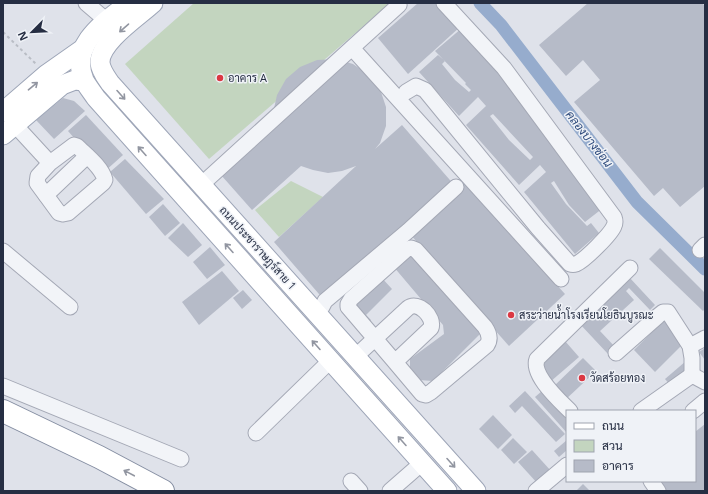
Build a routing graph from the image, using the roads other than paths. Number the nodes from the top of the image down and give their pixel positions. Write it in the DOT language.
graph roads {
  1 [pos="86,3"];
  2 [pos="129,3"];
  3 [pos="153,3"];
  4 [pos="398,3"];
  5 [pos="444,3"];
  6 [pos="106,21"];
  7 [pos="84,48"];
  8 [pos="352,48"];
  9 [pos="84,80"];
  10 [pos="406,92"];
  11 [pos="6,121"];
  12 [pos="88,156"];
  13 [pos="50,163"];
  14 [pos="201,185"];
  15 [pos="456,187"];
  16 [pos="46,195"];
  17 [pos="3,251"];
  18 [pos="630,268"];
  19 [pos="562,278"];
  20 [pos="70,306"];
  21 [pos="316,312"];
  22 [pos="705,338"];
  23 [pos="375,339"];
  24 [pos="690,346"];
  25 [pos="616,353"];
  26 [pos="353,354"];
  27 [pos="395,362"];
  28 [pos="333,364"];
  29 [pos="698,378"];
  30 [pos="378,381"];
  31 [pos="3,386"];
  32 [pos="362,396"];
  33 [pos="705,401"];
  34 [pos="569,410"];
  35 [pos="642,410"];
  36 [pos="694,410"];
  37 [pos="3,411"];
  38 [pos="256,433"];
  39 [pos="182,459"];
  40 [pos="422,463"];
  41 [pos="566,466"];
  42 [pos="652,482"];
  43 [pos="163,491"];
  44 [pos="390,491"];
  45 [pos="447,491"];
  46 [pos="476,491"];
  47 [pos="536,491"];
  48 [pos="658,491"];
  1 -- 6 [label="street"];
  2 -- 6 [label="main road, ถนนประชาราษฎร์สาย 1"];
  3 -- 14 [label="main road, ถนนประชาราษฎร์สาย 1, one-way"];
  4 -- 8 [label="street"];
  5 -- 10 [label="street"];
  6 -- 7 [label="main road, ถนนประชาราษฎร์สาย 1"];
  7 -- 9 [label="main road, ถนนประชาราษฎร์สาย 1"];
  11 -- 7 [label="main road, ถนนประชาราษฎร์สาย 1, one-way"];
  8 -- 14 [label="street"];
  8 -- 19 [label="street"];
  9 -- 11 [label="main road"];
  28 -- 9 [label="main road, ถนนประชาราษฎร์สาย 1, one-way"];
  11 -- 13 [label="street"];
  12 -- 13 [label="street"];
  12 -- 16 [label="street"];
  12 -- 16 [label="street"];
  13 -- 16 [label="street"];
  14 -- 21 [label="main road, ถนนประชาราษฎร์สาย 1"];
  15 -- 21 [label="street"];
  17 -- 20 [label="street"];
  18 -- 34 [label="street"];
  21 -- 26 [label="main road, ถนนประชาราษฎร์สาย 1"];
  22 -- 24 [label="street"];
  23 -- 26 [label="street"];
  23 -- 27 [label="street"];
  23 -- 27 [label="street"];
  23 -- 27 [label="street"];
  24 -- 25 [label="street"];
  24 -- 29 [label="street"];
  26 -- 28 [label="main road"];
  26 -- 30 [label="main road, ถนนประชาราษฎร์สาย 1"];
  28 -- 32 [label="main road, ถนนประชาราษฎร์สาย 1"];
  28 -- 38 [label="street"];
  29 -- 35 [label="street"];
  30 -- 32 [label="main road"];
  30 -- 46 [label="main road, ถนนประชาราษฎร์สาย 1, one-way"];
  31 -- 39 [label="street"];
  40 -- 32 [label="main road, ถนนประชาราษฎร์สาย 1, one-way"];
  33 -- 36 [label="street"];
  43 -- 37 [label="highway, one-way"];
  40 -- 44 [label="street"];
  40 -- 45 [label="main road, ถนนประชาราษฎร์สาย 1"];
  41 -- 47 [label="street"];
  42 -- 48 [label="street"];
}
